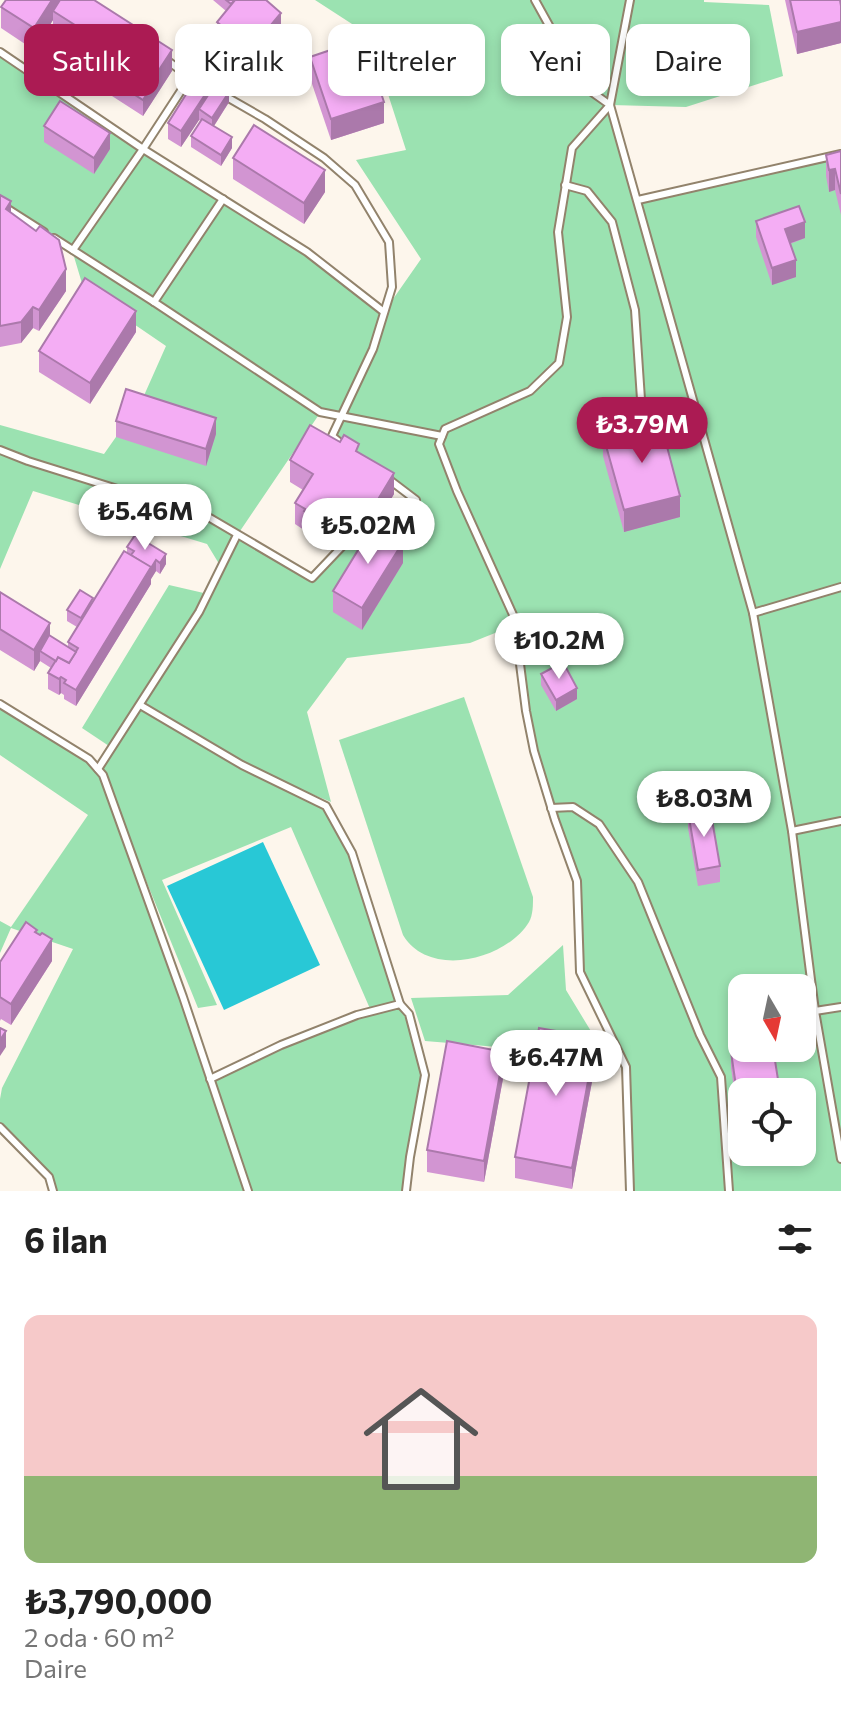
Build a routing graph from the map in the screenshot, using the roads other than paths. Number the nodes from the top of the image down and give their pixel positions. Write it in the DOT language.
graph roads {
  1 [pos="535,0"];
  2 [pos="630,0"];
  3 [pos="0,52"];
  4 [pos="178,96"];
  5 [pos="224,96"];
  6 [pos="610,105"];
  7 [pos="143,149"];
  8 [pos="841,154"];
  9 [pos="565,185"];
  10 [pos="223,199"];
  11 [pos="638,200"];
  12 [pos="0,204"];
  13 [pos="73,250"];
  14 [pos="154,302"];
  15 [pos="384,312"];
  16 [pos="340,416"];
  17 [pos="644,432"];
  18 [pos="442,436"];
  19 [pos="0,450"];
  20 [pos="356,454"];
  21 [pos="380,472"];
  22 [pos="237,535"];
  23 [pos="841,587"];
  24 [pos="753,613"];
  25 [pos="0,704"];
  26 [pos="140,705"];
  27 [pos="98,769"];
  28 [pos="551,808"];
  29 [pos="841,821"];
  30 [pos="792,831"];
  31 [pos="810,974"];
  32 [pos="400,1004"];
  33 [pos="841,1007"];
  34 [pos="816,1011"];
  35 [pos="816,1017"];
  36 [pos="210,1079"];
  37 [pos="0,1127"];
  38 [pos="841,1159"];
  39 [pos="53,1191"];
  40 [pos="248,1191"];
  41 [pos="406,1191"];
  42 [pos="630,1191"];
  43 [pos="729,1191"];
  1 -- 6 [label="lane"];
  2 -- 6 [label="lane"];
  3 -- 7 [label="lane"];
  4 -- 7 [label="lane"];
  5 -- 15 [label="lane"];
  6 -- 9 [label="lane"];
  6 -- 11 [label="lane"];
  7 -- 10 [label="lane"];
  7 -- 13 [label="lane"];
  8 -- 11 [label="lane"];
  9 -- 17 [label="lane"];
  9 -- 18 [label="lane"];
  10 -- 14 [label="lane"];
  10 -- 15 [label="lane"];
  11 -- 24 [label="lane"];
  12 -- 13 [label="lane"];
  13 -- 14 [label="lane"];
  14 -- 16 [label="lane"];
  15 -- 16 [label="lane"];
  16 -- 18 [label="lane"];
  16 -- 20 [label="lane"];
  18 -- 28 [label="lane"];
  19 -- 22 [label="lane"];
  21 -- 22 [label="lane"];
  22 -- 26 [label="lane"];
  23 -- 24 [label="lane"];
  24 -- 30 [label="lane"];
  25 -- 27 [label="lane"];
  26 -- 27 [label="lane"];
  26 -- 32 [label="lane"];
  27 -- 36 [label="lane"];
  28 -- 42 [label="lane"];
  28 -- 43 [label="lane"];
  29 -- 30 [label="lane"];
  30 -- 31 [label="lane"];
  32 -- 36 [label="lane"];
  32 -- 41 [label="lane"];
  33 -- 34 [label="lane"];
  35 -- 38 [label="lane"];
  36 -- 40 [label="lane"];
  37 -- 39 [label="lane"];
}
